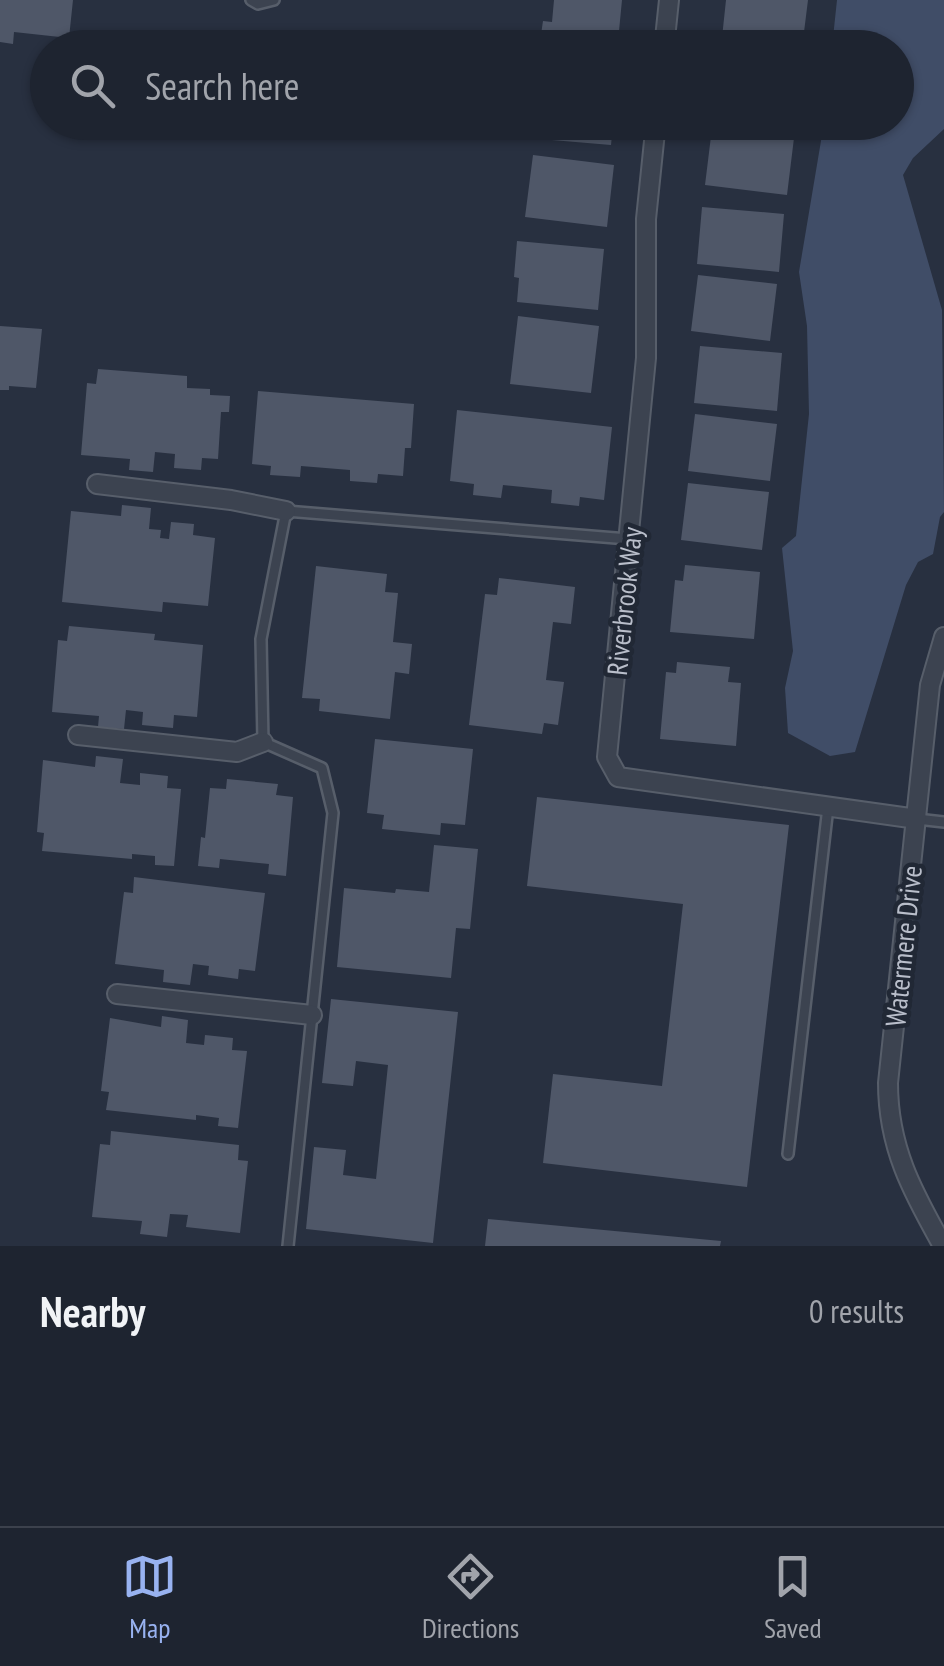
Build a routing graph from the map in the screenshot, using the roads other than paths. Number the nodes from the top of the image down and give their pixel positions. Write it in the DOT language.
graph roads {
  1 [pos="251,0"];
  2 [pos="274,0"];
  3 [pos="669,0"];
  4 [pos="666,30"];
  5 [pos="654,140"];
  6 [pos="97,484"];
  7 [pos="286,511"];
  8 [pos="630,539"];
  9 [pos="944,638"];
  10 [pos="78,735"];
  11 [pos="263,742"];
  12 [pos="828,806"];
  13 [pos="916,819"];
  14 [pos="944,822"];
  15 [pos="117,994"];
  16 [pos="312,1015"];
  17 [pos="788,1154"];
  18 [pos="288,1246"];
  19 [pos="943,1246"];
  1 -- 2 [label="lane"];
  3 -- 4 [label="street"];
  5 -- 8 [label="street, Riverbrook Way"];
  6 -- 7 [label="street"];
  7 -- 8 [label="lane"];
  7 -- 11 [label="lane"];
  8 -- 12 [label="street, Riverbrook Way"];
  9 -- 13 [label="street, Watermere Drive"];
  10 -- 11 [label="street"];
  11 -- 16 [label="lane"];
  12 -- 13 [label="street, Riverbrook Way"];
  12 -- 17 [label="lane"];
  13 -- 14 [label="lane"];
  13 -- 19 [label="street, Watermere Drive"];
  15 -- 16 [label="street"];
  16 -- 18 [label="lane"];
}
